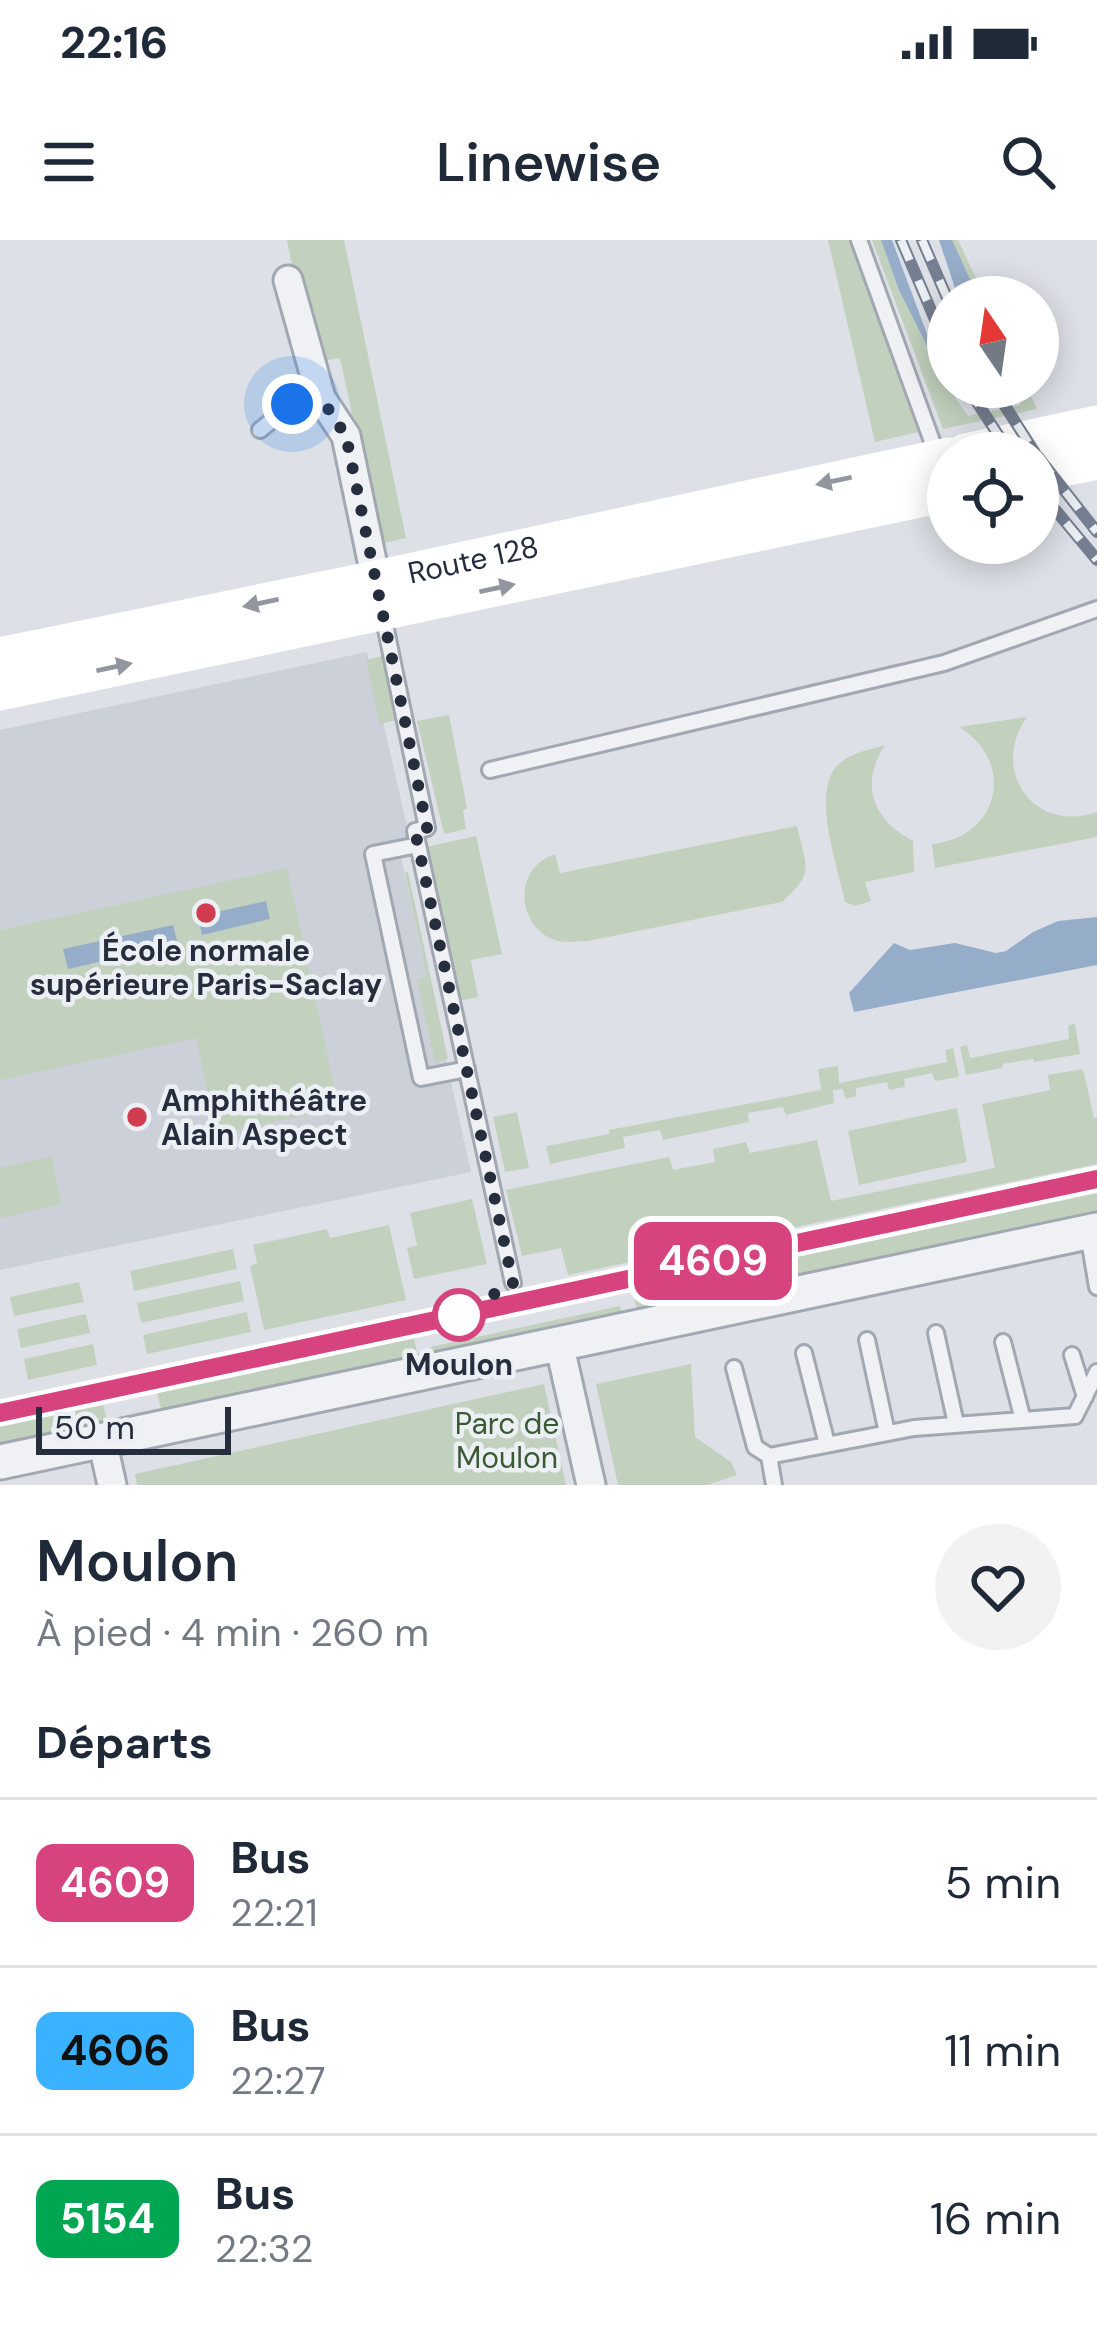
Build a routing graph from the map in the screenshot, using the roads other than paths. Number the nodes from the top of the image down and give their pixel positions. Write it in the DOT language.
graph roads {
  1 [pos="860,240"];
  2 [pos="288,280"];
  3 [pos="321,398"];
  4 [pos="1097,424"];
  5 [pos="260,430"];
  6 [pos="937,432"];
  7 [pos="1059,435"];
  8 [pos="1097,460"];
  9 [pos="1059,468"];
  10 [pos="927,470"];
  11 [pos="379,596"];
  12 [pos="1097,609"];
  13 [pos="0,658"];
  14 [pos="0,692"];
  15 [pos="490,770"];
  16 [pos="418,844"];
  17 [pos="466,1069"];
  18 [pos="1097,1179"];
  19 [pos="1093,1231"];
  20 [pos="513,1283"];
  21 [pos="1097,1287"];
  22 [pos="936,1333"];
  23 [pos="867,1340"];
  24 [pos="1004,1342"];
  25 [pos="560,1343"];
  26 [pos="804,1353"];
  27 [pos="1072,1355"];
  28 [pos="734,1368"];
  29 [pos="1097,1372"];
  30 [pos="1084,1397"];
  31 [pos="0,1414"];
  32 [pos="1023,1420"];
  33 [pos="956,1424"];
  34 [pos="887,1433"];
  35 [pos="102,1440"];
  36 [pos="827,1444"];
  37 [pos="769,1456"];
  38 [pos="0,1462"];
  39 [pos="112,1485"];
  40 [pos="591,1485"];
  41 [pos="774,1485"];
  1 -- 6 [label="lane"];
  2 -- 3 [label="street"];
  3 -- 5 [label="lane"];
  3 -- 11 [label="street"];
  4 -- 7 [label="main road, Route 128"];
  8 -- 9 [label="main road"];
  10 -- 11 [label="main road, Route 128"];
  11 -- 13 [label="main road, Route 128, one-way"];
  14 -- 11 [label="main road, Route 128, one-way"];
  11 -- 16 [label="lane"];
  12 -- 15 [label="lane"];
  16 -- 17 [label="lane"];
  16 -- 17 [label="lane"];
  17 -- 20 [label="lane"];
  18 -- 31 [label="lane"];
  19 -- 21 [label="lane"];
  19 -- 25 [label="street"];
  22 -- 33 [label="lane"];
  23 -- 34 [label="lane"];
  24 -- 32 [label="lane"];
  25 -- 35 [label="street"];
  25 -- 40 [label="street"];
  26 -- 36 [label="lane"];
  27 -- 30 [label="lane"];
  28 -- 37 [label="lane"];
  29 -- 30 [label="lane"];
  30 -- 32 [label="lane"];
  32 -- 33 [label="lane"];
  33 -- 34 [label="lane"];
  34 -- 36 [label="lane"];
  35 -- 38 [label="street"];
  35 -- 39 [label="street"];
  36 -- 37 [label="lane"];
  37 -- 41 [label="lane"];
}
